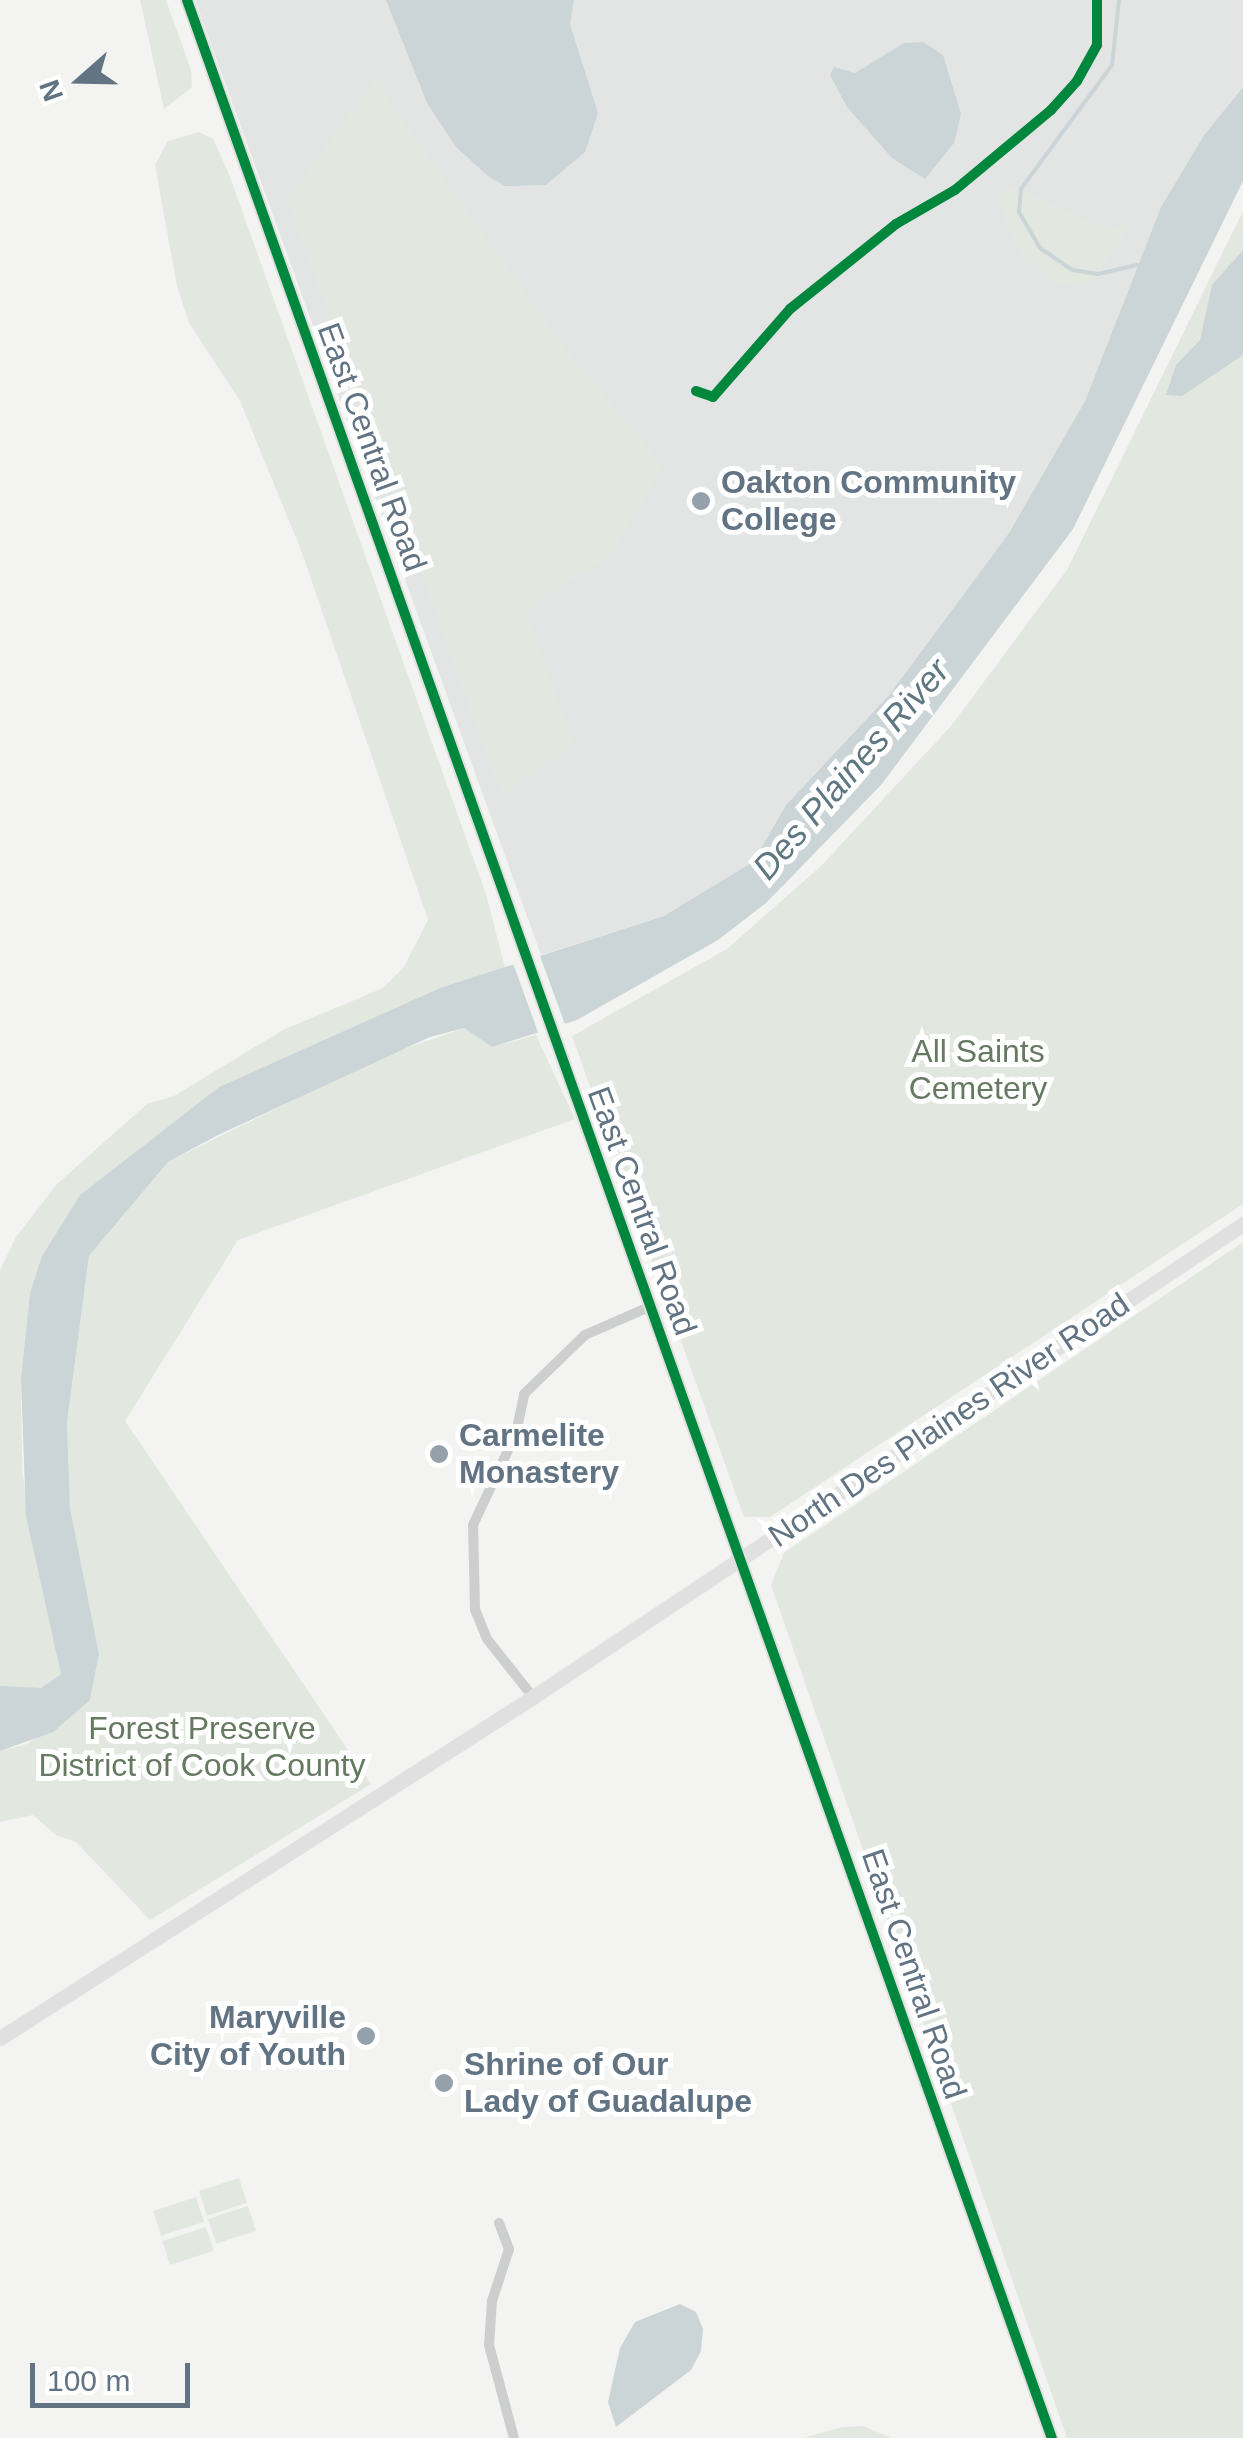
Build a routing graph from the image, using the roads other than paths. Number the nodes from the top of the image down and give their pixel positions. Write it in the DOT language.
graph roads {
  1 [pos="187,0"];
  2 [pos="1097,0"];
  3 [pos="696,391"];
  4 [pos="1243,1224"];
  5 [pos="651,1306"];
  6 [pos="740,1559"];
  7 [pos="533,1697"];
  8 [pos="0,2038"];
  9 [pos="499,2223"];
  10 [pos="514,2438"];
  11 [pos="1052,2438"];
  1 -- 5 [label="main road, East Central Road"];
  2 -- 3 [label="street"];
  4 -- 6 [label="main road, North Des Plaines River Road"];
  5 -- 6 [label="main road, East Central Road"];
  5 -- 7 [label="street"];
  6 -- 7 [label="main road, North Des Plaines River Road"];
  6 -- 11 [label="main road, East Central Road"];
  7 -- 8 [label="main road, North Des Plaines River Road"];
  9 -- 10 [label="street"];
}
